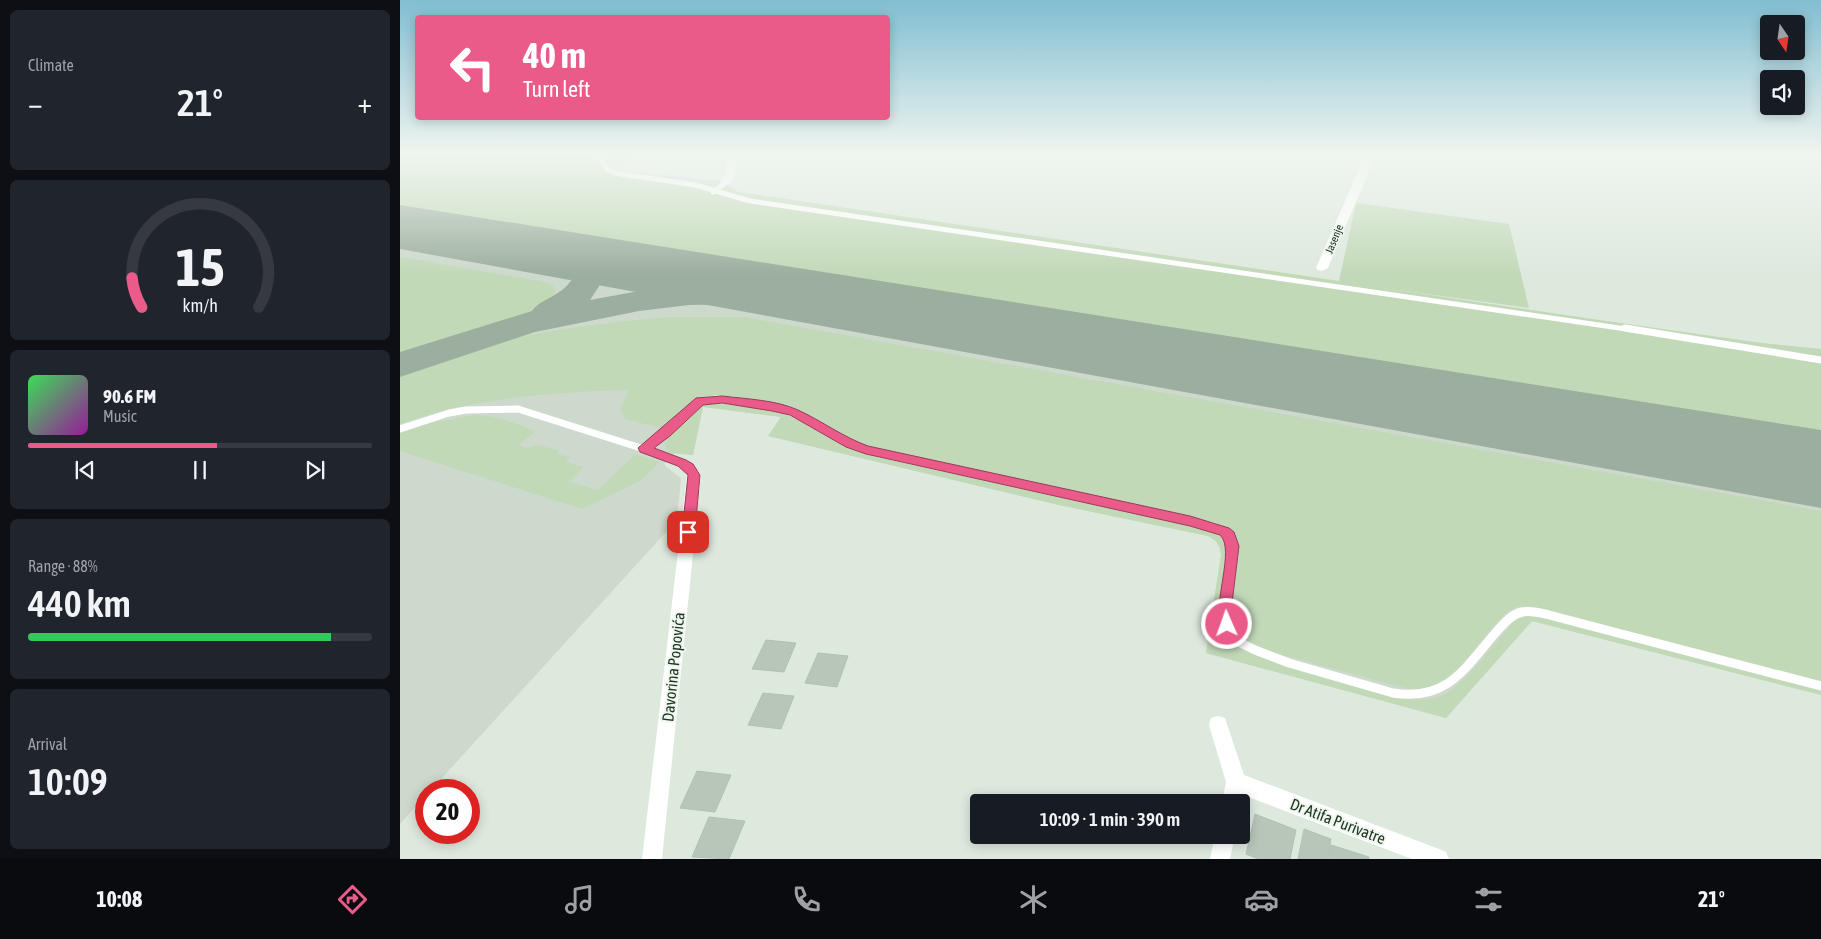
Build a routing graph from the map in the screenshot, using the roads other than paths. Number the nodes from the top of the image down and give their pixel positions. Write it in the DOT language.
graph roads {
  1 [pos="726,195"];
  2 [pos="1354,195"];
  3 [pos="1322,268"];
  4 [pos="1821,360"];
  5 [pos="400,429"];
  6 [pos="644,448"];
  7 [pos="694,475"];
  8 [pos="1821,686"];
  9 [pos="1218,725"];
  10 [pos="1236,782"];
  11 [pos="1234,794"];
  12 [pos="1223,844"];
  13 [pos="652,859"];
  14 [pos="1220,859"];
  15 [pos="1439,859"];
  1 -- 4 [label="lane"];
  2 -- 3 [label="street, Jasenje"];
  5 -- 6 [label="lane"];
  6 -- 7 [label="lane"];
  6 -- 8 [label="lane"];
  7 -- 13 [label="street, Davorina Popovića"];
  9 -- 10 [label="street"];
  10 -- 11 [label="street"];
  10 -- 15 [label="street, Dr Atifa Purivatre"];
  12 -- 14 [label="street"];
}
